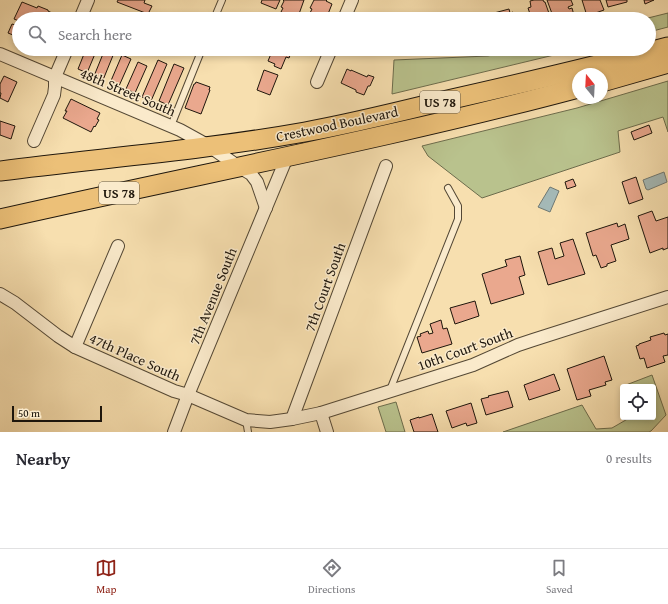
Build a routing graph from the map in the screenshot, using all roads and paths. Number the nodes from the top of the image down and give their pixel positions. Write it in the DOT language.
graph roads {
  1 [pos="88,0"];
  2 [pos="222,0"];
  3 [pos="352,0"];
  4 [pos="83,12"];
  5 [pos="217,12"];
  6 [pos="347,12"];
  7 [pos="668,46"];
  8 [pos="656,49"];
  9 [pos="0,54"];
  10 [pos="64,56"];
  11 [pos="199,56"];
  12 [pos="328,56"];
  13 [pos="630,56"];
  14 [pos="668,64"];
  15 [pos="55,77"];
  16 [pos="608,80"];
  17 [pos="317,82"];
  18 [pos="572,90"];
  19 [pos="171,126"];
  20 [pos="34,141"];
  21 [pos="209,146"];
  22 [pos="287,157"];
  23 [pos="386,166"];
  24 [pos="239,167"];
  25 [pos="0,171"];
  26 [pos="448,188"];
  27 [pos="266,208"];
  28 [pos="0,220"];
  29 [pos="118,246"];
  30 [pos="0,294"];
  31 [pos="668,298"];
  32 [pos="74,347"];
  33 [pos="390,392"];
  34 [pos="188,395"];
  35 [pos="321,413"];
  36 [pos="292,419"];
  37 [pos="270,422"];
  38 [pos="247,426"];
  39 [pos="174,432"];
  40 [pos="327,432"];
  1 -- 4 [label="street"];
  2 -- 5 [label="lane"];
  3 -- 6 [label="street"];
  7 -- 8 [label="main road, Crestwood Boulevard / US 78"];
  9 -- 15 [label="street, 48th Street South"];
  10 -- 15 [label="street"];
  11 -- 19 [label="lane"];
  12 -- 17 [label="street"];
  13 -- 21 [label="main road, Crestwood Boulevard / US 78"];
  14 -- 16 [label="main road"];
  15 -- 19 [label="street, 48th Street South"];
  15 -- 20 [label="street"];
  18 -- 22 [label="main road, Crestwood Boulevard / US 78"];
  19 -- 21 [label="street, 48th Street South"];
  21 -- 24 [label="street, 48th Street South"];
  21 -- 25 [label="main road, Crestwood Boulevard / US 78"];
  22 -- 24 [label="main road, Crestwood Boulevard / US 78"];
  22 -- 27 [label="street, 7th Avenue South"];
  23 -- 36 [label="street, 7th Court South"];
  24 -- 27 [label="street"];
  24 -- 28 [label="main road, Crestwood Boulevard / US 78"];
  26 -- 33 [label="lane"];
  27 -- 34 [label="street, 7th Avenue South"];
  29 -- 32 [label="street"];
  30 -- 32 [label="street, 47th Place South"];
  31 -- 33 [label="street, 10th Court South"];
  32 -- 34 [label="street, 47th Place South"];
  33 -- 35 [label="street, 10th Court South"];
  34 -- 38 [label="street, 47th Place South"];
  34 -- 39 [label="street, 7th Avenue South"];
  35 -- 36 [label="street, 10th Court South"];
  35 -- 40 [label="street"];
  36 -- 37 [label="street, 10th Court South"];
  37 -- 38 [label="street, 47th Place South"];
}
